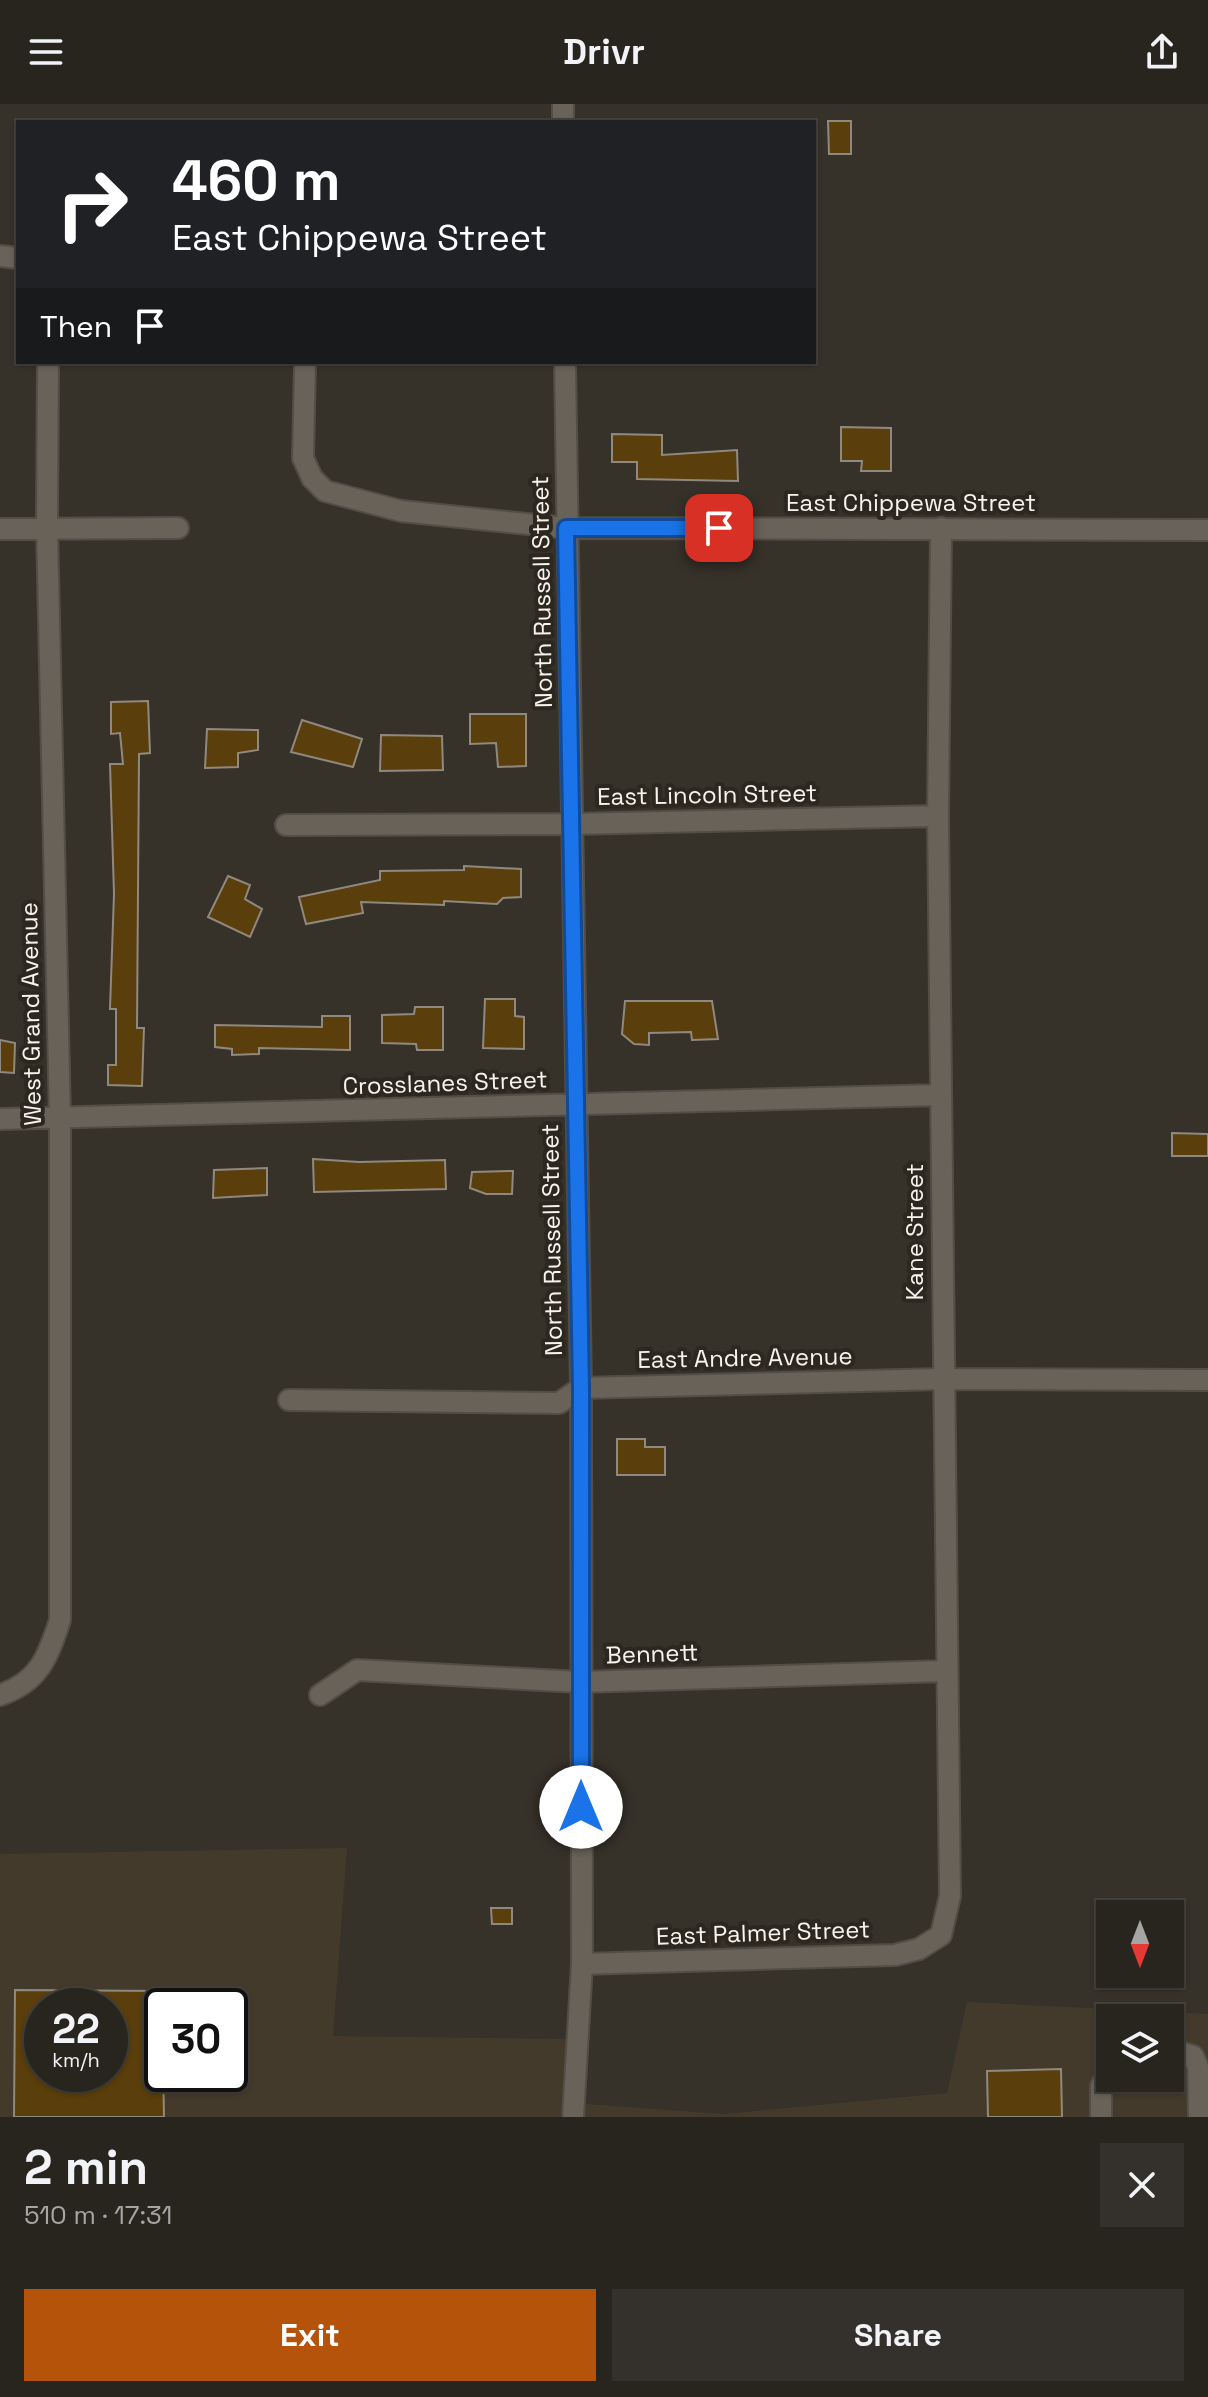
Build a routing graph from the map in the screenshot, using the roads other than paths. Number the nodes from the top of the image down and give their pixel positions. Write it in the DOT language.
graph roads {
  1 [pos="48,364"];
  2 [pos="305,364"];
  3 [pos="565,364"];
  4 [pos="47,528"];
  5 [pos="178,528"];
  6 [pos="566,528"];
  7 [pos="941,528"];
  8 [pos="0,529"];
  9 [pos="1208,530"];
  10 [pos="938,816"];
  11 [pos="573,824"];
  12 [pos="286,825"];
  13 [pos="940,1095"];
  14 [pos="575,1105"];
  15 [pos="0,1119"];
  16 [pos="60,1119"];
  17 [pos="942,1379"];
  18 [pos="1208,1380"];
  19 [pos="581,1388"];
  20 [pos="289,1400"];
  21 [pos="945,1671"];
  22 [pos="580,1682"];
  23 [pos="0,1695"];
  24 [pos="320,1695"];
  25 [pos="941,1935"];
  26 [pos="582,1964"];
  27 [pos="1184,2053"];
  28 [pos="1101,2092"];
  29 [pos="573,2117"];
  30 [pos="1101,2117"];
  31 [pos="1199,2117"];
  1 -- 4 [label="street, West Grand Avenue"];
  2 -- 6 [label="street, East Chippewa Street"];
  3 -- 6 [label="street, North Russell Street"];
  4 -- 5 [label="street"];
  4 -- 8 [label="street"];
  4 -- 16 [label="street, West Grand Avenue"];
  6 -- 7 [label="street, East Chippewa Street"];
  6 -- 11 [label="street, North Russell Street"];
  7 -- 9 [label="street, East Chippewa Street"];
  7 -- 10 [label="street, Kane Street"];
  10 -- 11 [label="street, East Lincoln Street"];
  10 -- 13 [label="street, Kane Street"];
  11 -- 12 [label="street, East Lincoln Street"];
  11 -- 14 [label="street, North Russell Street"];
  13 -- 14 [label="street, Crosslanes Street"];
  13 -- 17 [label="street, Kane Street"];
  14 -- 16 [label="street, Crosslanes Street"];
  14 -- 19 [label="street, North Russell Street"];
  15 -- 16 [label="street, Crosslanes Street"];
  16 -- 23 [label="street, West Grand Avenue"];
  17 -- 18 [label="street, East Andre Avenue"];
  17 -- 19 [label="street, East Andre Avenue"];
  17 -- 21 [label="street, Kane Street"];
  19 -- 20 [label="street, East Andre Avenue"];
  19 -- 22 [label="street, North Russell Street"];
  21 -- 22 [label="street, Bennett"];
  21 -- 25 [label="street, Kane Street"];
  22 -- 24 [label="street, Bennett"];
  22 -- 26 [label="street, North Russell Street"];
  25 -- 26 [label="street, East Palmer Street"];
  26 -- 29 [label="street, North Russell Street"];
  27 -- 31 [label="street"];
  28 -- 30 [label="street"];
}
